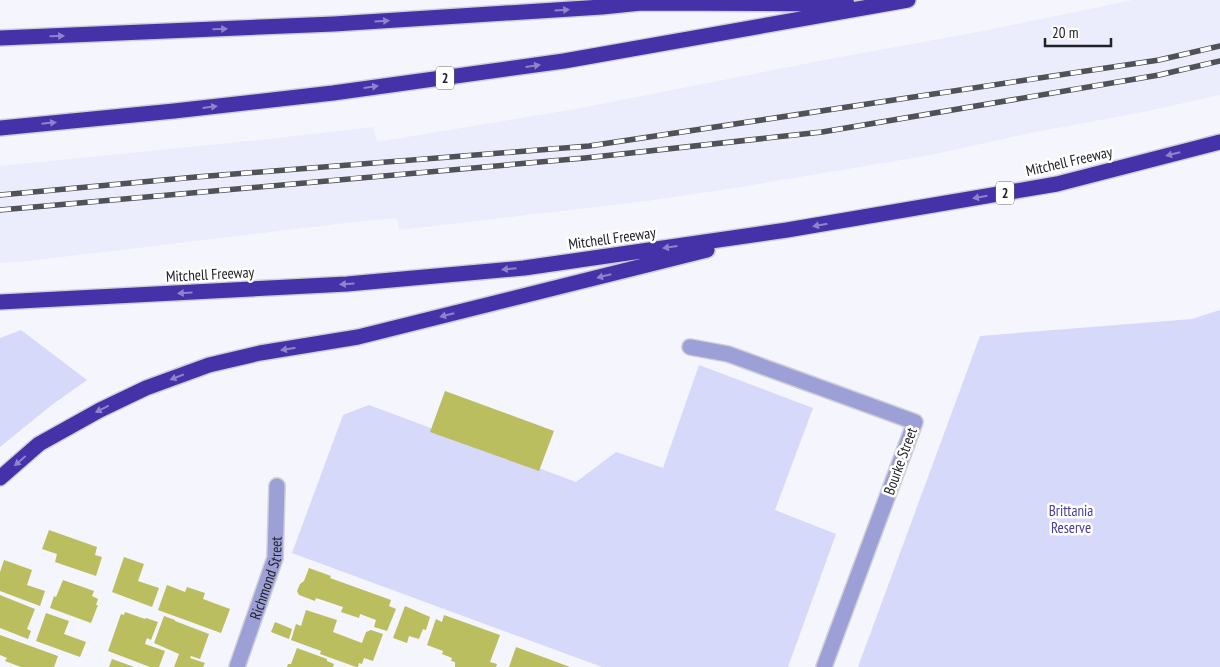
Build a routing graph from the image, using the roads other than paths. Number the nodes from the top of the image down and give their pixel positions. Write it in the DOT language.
graph roads {
  1 [pos="908,0"];
  2 [pos="886,4"];
  3 [pos="0,38"];
  4 [pos="0,128"];
  5 [pos="1220,142"];
  6 [pos="788,230"];
  7 [pos="0,302"];
  8 [pos="690,348"];
  9 [pos="0,478"];
  10 [pos="276,486"];
  11 [pos="237,667"];
  12 [pos="824,667"];
  1 -- 2 [label="highway, 2"];
  3 -- 2 [label="highway, one-way"];
  4 -- 2 [label="highway, 2, one-way"];
  5 -- 6 [label="highway, Mitchell Freeway / 2, one-way"];
  6 -- 7 [label="highway, Mitchell Freeway / 2, one-way"];
  6 -- 9 [label="highway, one-way"];
  8 -- 12 [label="street, Bourke Street"];
  10 -- 11 [label="street, Richmond Street"];
}
